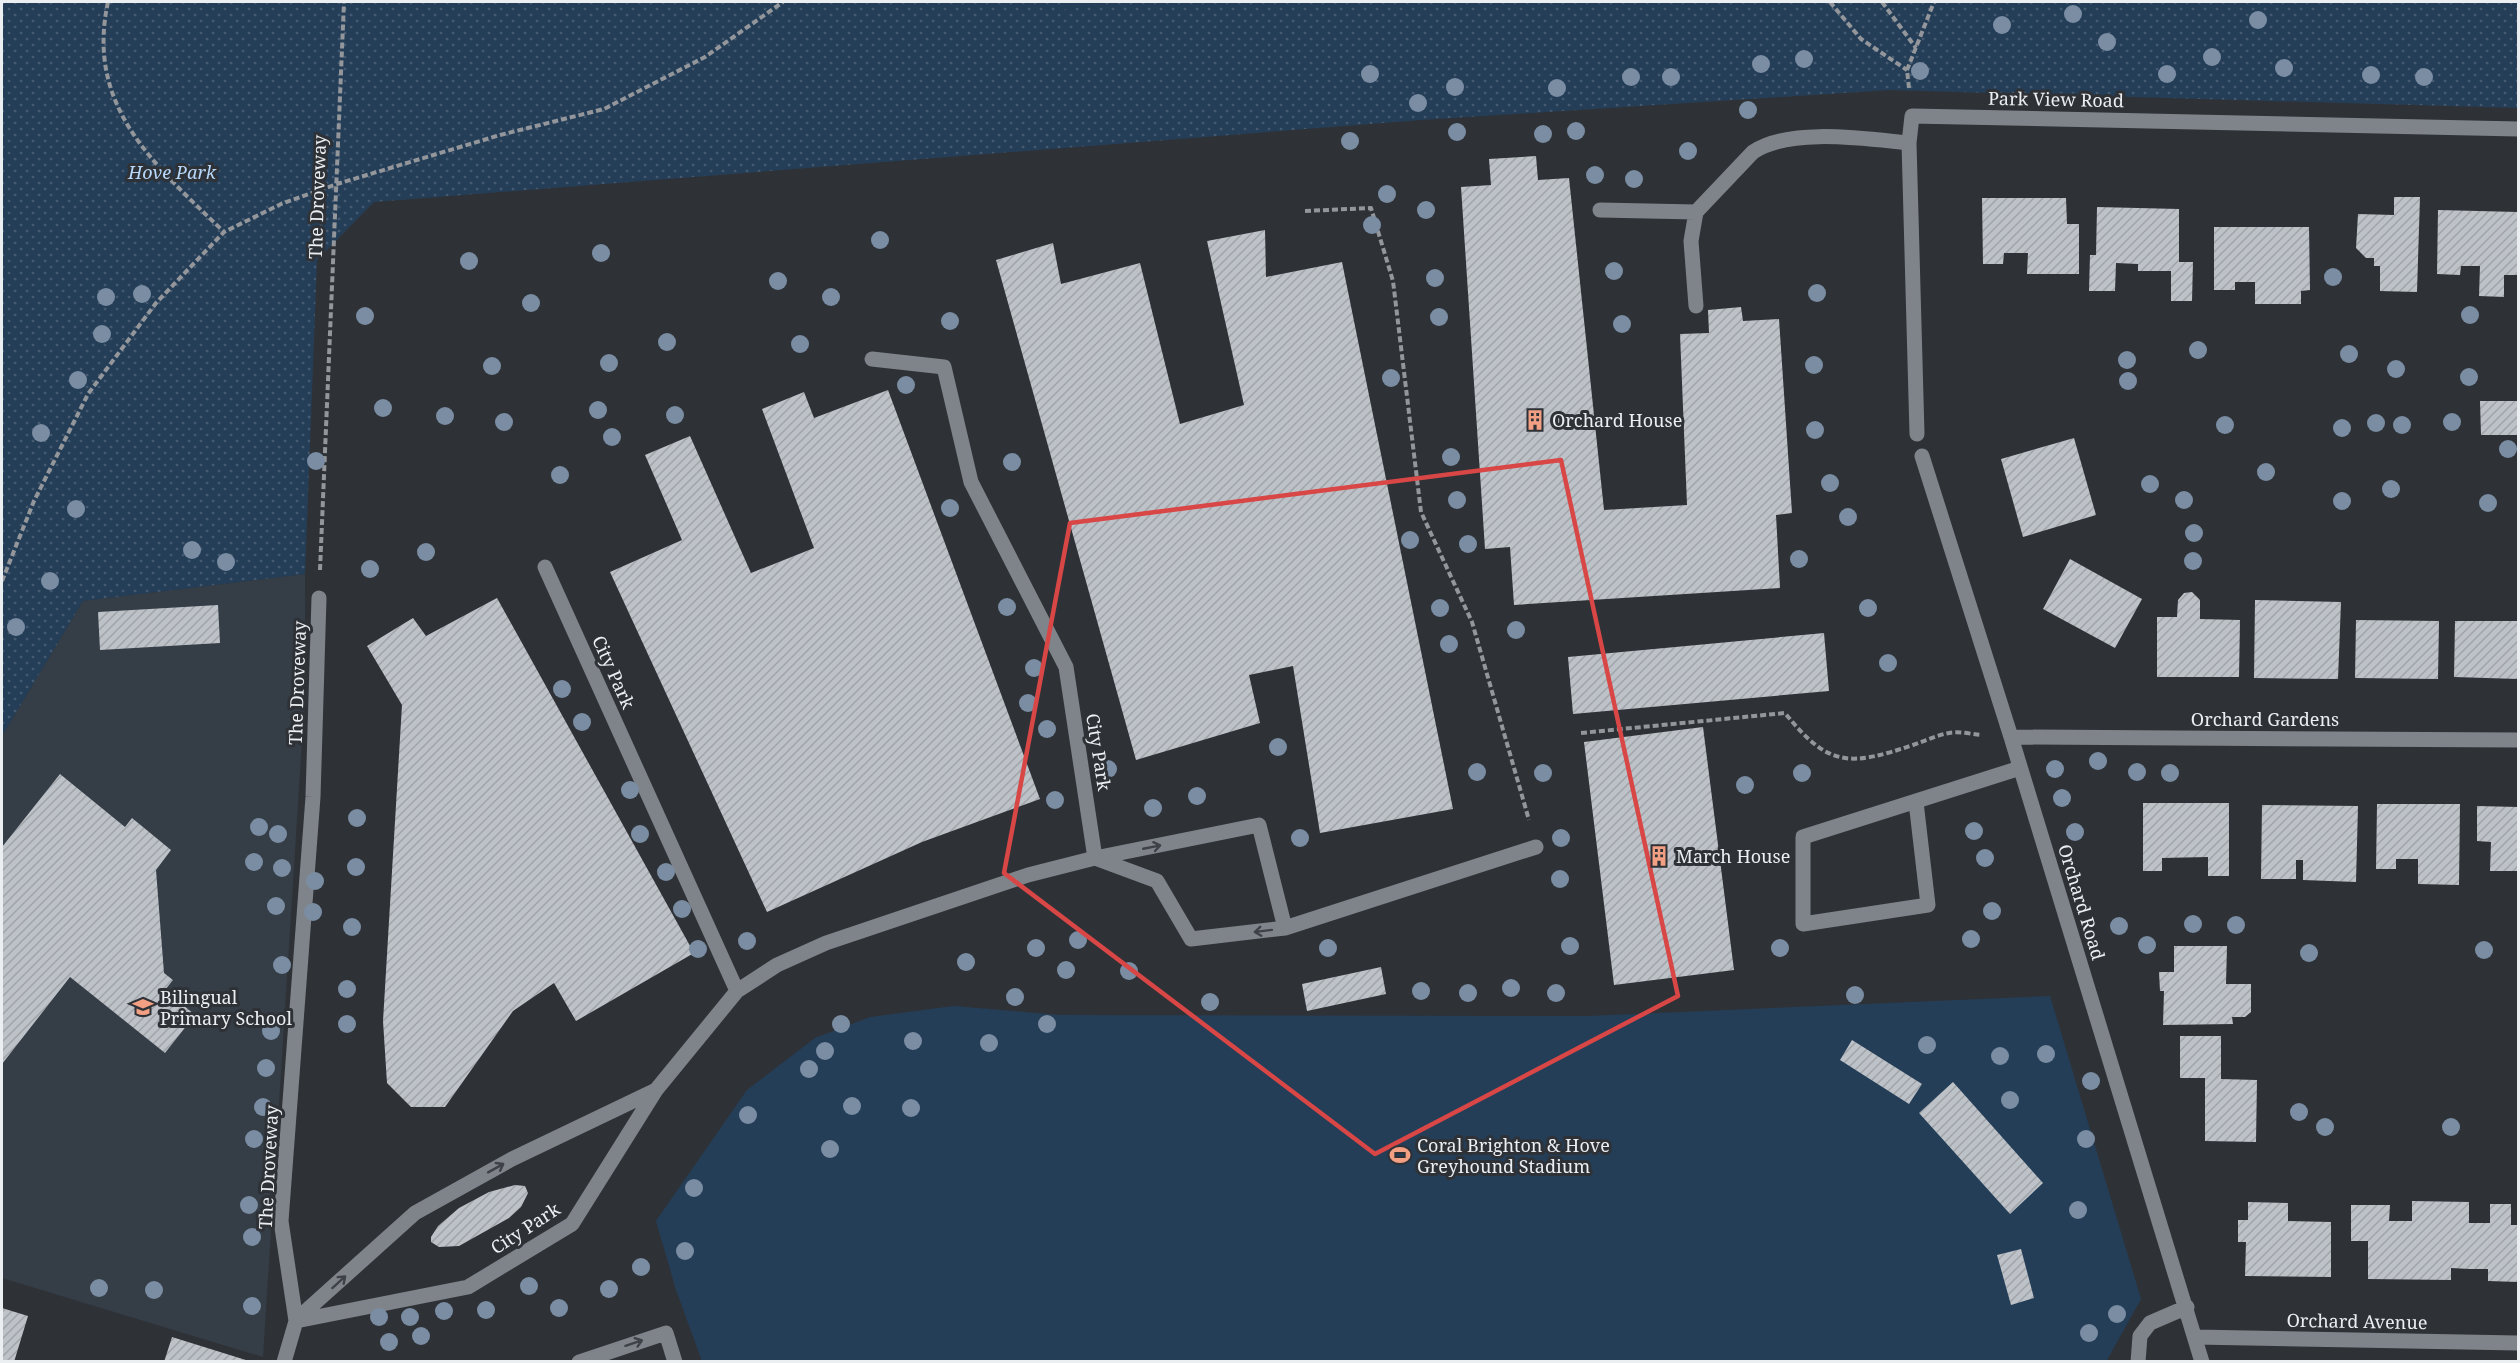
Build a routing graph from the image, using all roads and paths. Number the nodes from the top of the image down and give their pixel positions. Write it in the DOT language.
graph roads {
  1 [pos="108,2"];
  2 [pos="344,2"];
  3 [pos="783,2"];
  4 [pos="1830,2"];
  5 [pos="1882,2"];
  6 [pos="1934,2"];
  7 [pos="1916,48"];
  8 [pos="1907,70"];
  9 [pos="1912,116"];
  10 [pos="2518,129"];
  11 [pos="1910,143"];
  12 [pos="337,184"];
  13 [pos="1600,210"];
  14 [pos="1305,211"];
  15 [pos="1696,212"];
  16 [pos="224,232"];
  17 [pos="1696,306"];
  18 [pos="872,359"];
  19 [pos="1917,434"];
  20 [pos="1922,456"];
  21 [pos="545,567"];
  22 [pos="2,581"];
  23 [pos="319,598"];
  24 [pos="1581,733"];
  25 [pos="2012,736"];
  26 [pos="2518,740"];
  27 [pos="2020,768"];
  28 [pos="1916,801"];
  29 [pos="1536,847"];
  30 [pos="1095,858"];
  31 [pos="1285,928"];
  32 [pos="737,991"];
  33 [pos="656,1090"];
  34 [pos="2187,1308"];
  35 [pos="296,1321"];
  36 [pos="2195,1337"];
  37 [pos="2518,1343"];
  38 [pos="284,1362"];
  39 [pos="579,1362"];
  40 [pos="675,1362"];
  41 [pos="2138,1362"];
  42 [pos="2202,1362"];
  1 -- 16 [label="path"];
  2 -- 12 [label="path, The Droveway"];
  3 -- 12 [label="path"];
  4 -- 8 [label="path"];
  5 -- 7 [label="path"];
  6 -- 7 [label="path"];
  7 -- 8 [label="path"];
  8 -- 9 [label="path"];
  9 -- 10 [label="street, Park View Road"];
  9 -- 11 [label="street"];
  11 -- 15 [label="street"];
  11 -- 19 [label="street"];
  12 -- 16 [label="path"];
  12 -- 23 [label="path, The Droveway"];
  13 -- 15 [label="street"];
  14 -- 29 [label="path"];
  15 -- 17 [label="street"];
  16 -- 22 [label="path"];
  18 -- 30 [label="street, City Park"];
  20 -- 25 [label="street, Orchard Road"];
  21 -- 32 [label="street, City Park"];
  23 -- 35 [label="street, The Droveway"];
  24 -- 25 [label="path"];
  25 -- 26 [label="street, Orchard Gardens"];
  25 -- 27 [label="street, Orchard Road"];
  27 -- 28 [label="street"];
  27 -- 34 [label="street, Orchard Road"];
  28 -- 28 [label="street"];
  29 -- 31 [label="street"];
  31 -- 30 [label="street, one-way"];
  30 -- 31 [label="street, one-way"];
  30 -- 32 [label="street, City Park"];
  32 -- 33 [label="street, City Park"];
  35 -- 33 [label="street, one-way"];
  33 -- 35 [label="street, City Park"];
  34 -- 36 [label="street, Orchard Road"];
  34 -- 41 [label="street"];
  35 -- 38 [label="street, The Droveway"];
  36 -- 37 [label="street, Orchard Avenue"];
  36 -- 42 [label="street, Orchard Road"];
  39 -- 40 [label="street, one-way"];
}
